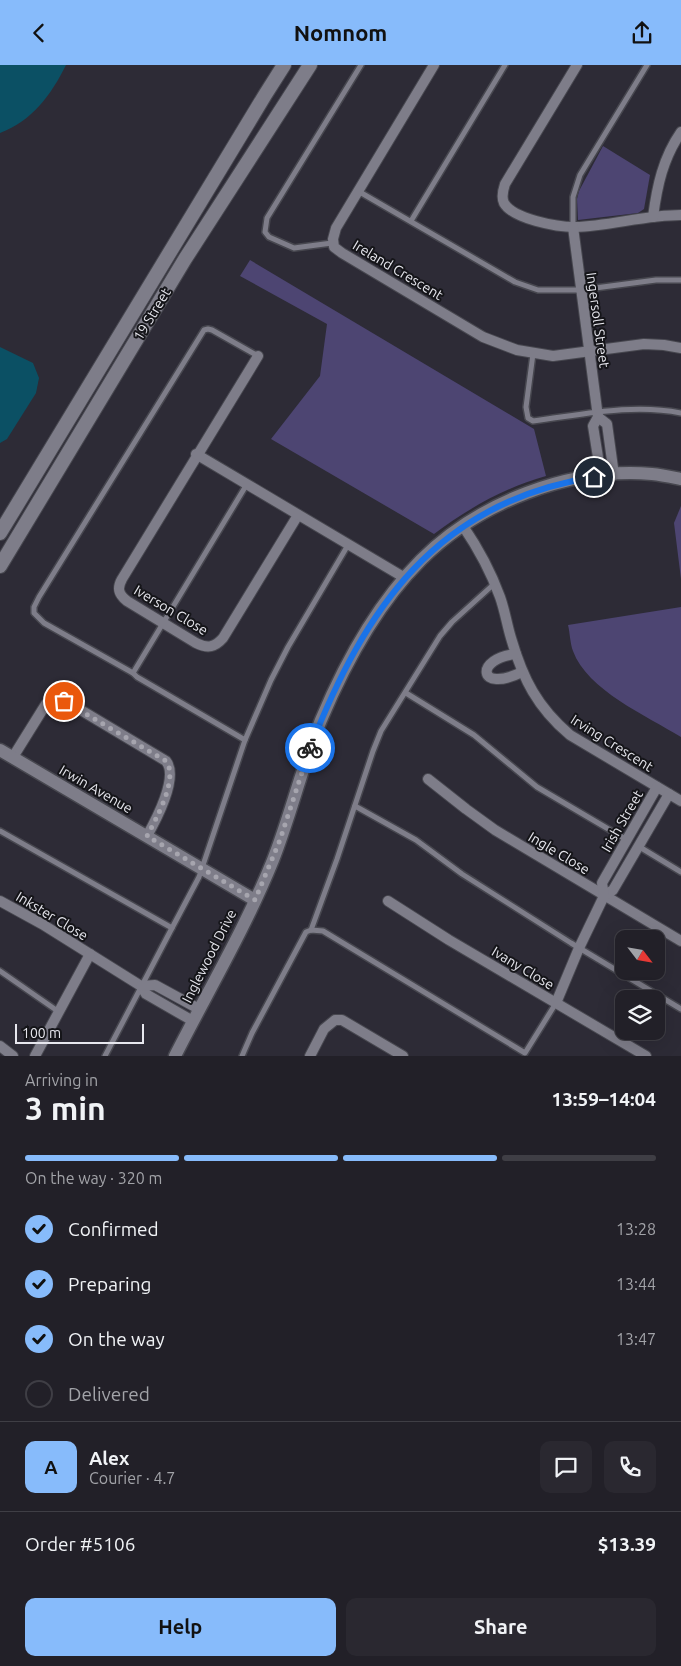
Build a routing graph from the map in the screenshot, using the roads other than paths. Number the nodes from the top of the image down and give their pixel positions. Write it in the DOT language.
graph roads {
  1 [pos="284,65"];
  2 [pos="310,65"];
  3 [pos="361,65"];
  4 [pos="434,65"];
  5 [pos="505,65"];
  6 [pos="577,65"];
  7 [pos="647,65"];
  8 [pos="681,131"];
  9 [pos="358,191"];
  10 [pos="681,215"];
  11 [pos="652,217"];
  12 [pos="411,221"];
  13 [pos="572,227"];
  14 [pos="332,243"];
  15 [pos="681,280"];
  16 [pos="580,290"];
  17 [pos="681,348"];
  18 [pos="589,352"];
  19 [pos="534,354"];
  20 [pos="258,356"];
  21 [pos="681,413"];
  22 [pos="598,415"];
  23 [pos="196,454"];
  24 [pos="614,475"];
  25 [pos="601,476"];
  26 [pos="681,479"];
  27 [pos="247,485"];
  28 [pos="298,515"];
  29 [pos="463,526"];
  30 [pos="0,533"];
  31 [pos="348,545"];
  32 [pos="0,566"];
  33 [pos="405,578"];
  34 [pos="494,584"];
  35 [pos="163,624"];
  36 [pos="516,654"];
  37 [pos="522,672"];
  38 [pos="133,673"];
  39 [pos="406,693"];
  40 [pos="245,739"];
  41 [pos="0,750"];
  42 [pos="13,757"];
  43 [pos="428,779"];
  44 [pos="657,787"];
  45 [pos="669,795"];
  46 [pos="681,801"];
  47 [pos="355,806"];
  48 [pos="0,831"];
  49 [pos="147,836"];
  50 [pos="627,839"];
  51 [pos="638,846"];
  52 [pos="202,869"];
  53 [pos="681,871"];
  54 [pos="604,896"];
  55 [pos="255,900"];
  56 [pos="0,901"];
  57 [pos="388,901"];
  58 [pos="172,928"];
  59 [pos="311,930"];
  60 [pos="681,941"];
  61 [pos="578,948"];
  62 [pos="90,954"];
  63 [pos="0,971"];
  64 [pos="141,986"];
  65 [pos="556,1003"];
  66 [pos="199,1009"];
  67 [pos="681,1009"];
  68 [pos="60,1012"];
  69 [pos="193,1021"];
  70 [pos="0,1046"];
  71 [pos="13,1056"];
  72 [pos="36,1056"];
  73 [pos="105,1056"];
  74 [pos="175,1056"];
  75 [pos="242,1056"];
  76 [pos="310,1056"];
  77 [pos="403,1056"];
  78 [pos="646,1056"];
  1 -- 30 [label="main road, 19 Street"];
  2 -- 32 [label="main road, 19 Street"];
  3 -- 14 [label="lane"];
  4 -- 9 [label="street, Ireland Crescent"];
  5 -- 12 [label="lane"];
  6 -- 13 [label="street"];
  7 -- 13 [label="lane"];
  8 -- 11 [label="street"];
  9 -- 12 [label="lane"];
  9 -- 14 [label="street, Ireland Crescent"];
  10 -- 11 [label="street"];
  11 -- 13 [label="street"];
  12 -- 16 [label="lane"];
  13 -- 16 [label="street, Ingersoll Street"];
  14 -- 19 [label="street, Ireland Crescent"];
  15 -- 16 [label="lane"];
  16 -- 18 [label="street, Ingersoll Street"];
  17 -- 18 [label="street, Ireland Crescent"];
  18 -- 19 [label="street, Ireland Crescent"];
  18 -- 22 [label="street, Ingersoll Street"];
  19 -- 22 [label="lane"];
  20 -- 23 [label="street, Iverson Close"];
  20 -- 38 [label="lane"];
  21 -- 22 [label="lane"];
  22 -- 24 [label="street, Ingersoll Street"];
  22 -- 25 [label="street, Ingersoll Street"];
  23 -- 27 [label="street"];
  23 -- 35 [label="street, Iverson Close"];
  24 -- 25 [label="street, Inglewood Drive"];
  24 -- 26 [label="street, Inglewood Drive"];
  25 -- 29 [label="street, Inglewood Drive"];
  27 -- 28 [label="street"];
  27 -- 35 [label="lane"];
  28 -- 31 [label="street"];
  28 -- 35 [label="street, Iverson Close"];
  29 -- 33 [label="street, Inglewood Drive"];
  29 -- 34 [label="street, Irving Crescent"];
  31 -- 33 [label="street"];
  31 -- 40 [label="lane"];
  33 -- 55 [label="street, Inglewood Drive"];
  34 -- 36 [label="street, Irving Crescent"];
  34 -- 39 [label="lane"];
  35 -- 38 [label="lane"];
  36 -- 37 [label="street, Irving Crescent"];
  36 -- 37 [label="street"];
  37 -- 44 [label="street, Irving Crescent"];
  38 -- 40 [label="lane"];
  39 -- 47 [label="lane"];
  39 -- 50 [label="lane"];
  40 -- 52 [label="lane"];
  41 -- 42 [label="street, Irwin Avenue"];
  42 -- 49 [label="street, Irwin Avenue"];
  42 -- 49 [label="street"];
  43 -- 54 [label="street, Ingle Close"];
  44 -- 45 [label="street, Irving Crescent"];
  44 -- 50 [label="street, Irish Street"];
  45 -- 46 [label="street, Irving Crescent"];
  45 -- 51 [label="street, Irish Street"];
  47 -- 59 [label="lane"];
  47 -- 61 [label="lane"];
  48 -- 58 [label="lane"];
  49 -- 52 [label="street, Irwin Avenue"];
  50 -- 51 [label="street"];
  50 -- 54 [label="street, Irish Street"];
  51 -- 53 [label="lane"];
  51 -- 54 [label="street, Irish Street"];
  52 -- 55 [label="street, Irwin Avenue"];
  52 -- 58 [label="lane"];
  54 -- 60 [label="street, Ingle Close"];
  54 -- 61 [label="street, Irish Street"];
  55 -- 66 [label="street, Inglewood Drive"];
  56 -- 62 [label="street, Inkster Close"];
  57 -- 65 [label="street, Ivany Close"];
  58 -- 64 [label="lane"];
  59 -- 65 [label="lane"];
  59 -- 75 [label="lane"];
  61 -- 65 [label="street, Irish Street"];
  61 -- 67 [label="lane"];
  62 -- 64 [label="street, Inkster Close"];
  62 -- 68 [label="street, Inkster Close"];
  63 -- 68 [label="lane"];
  64 -- 66 [label="street, Inkster Close"];
  64 -- 69 [label="street, Inkster Close"];
  64 -- 73 [label="lane"];
  65 -- 78 [label="street, Ivany Close"];
  66 -- 69 [label="street, Inglewood Drive"];
  68 -- 72 [label="street, Inkster Close"];
  69 -- 74 [label="street, Inglewood Drive"];
  70 -- 71 [label="street"];
  76 -- 77 [label="street"];
}
